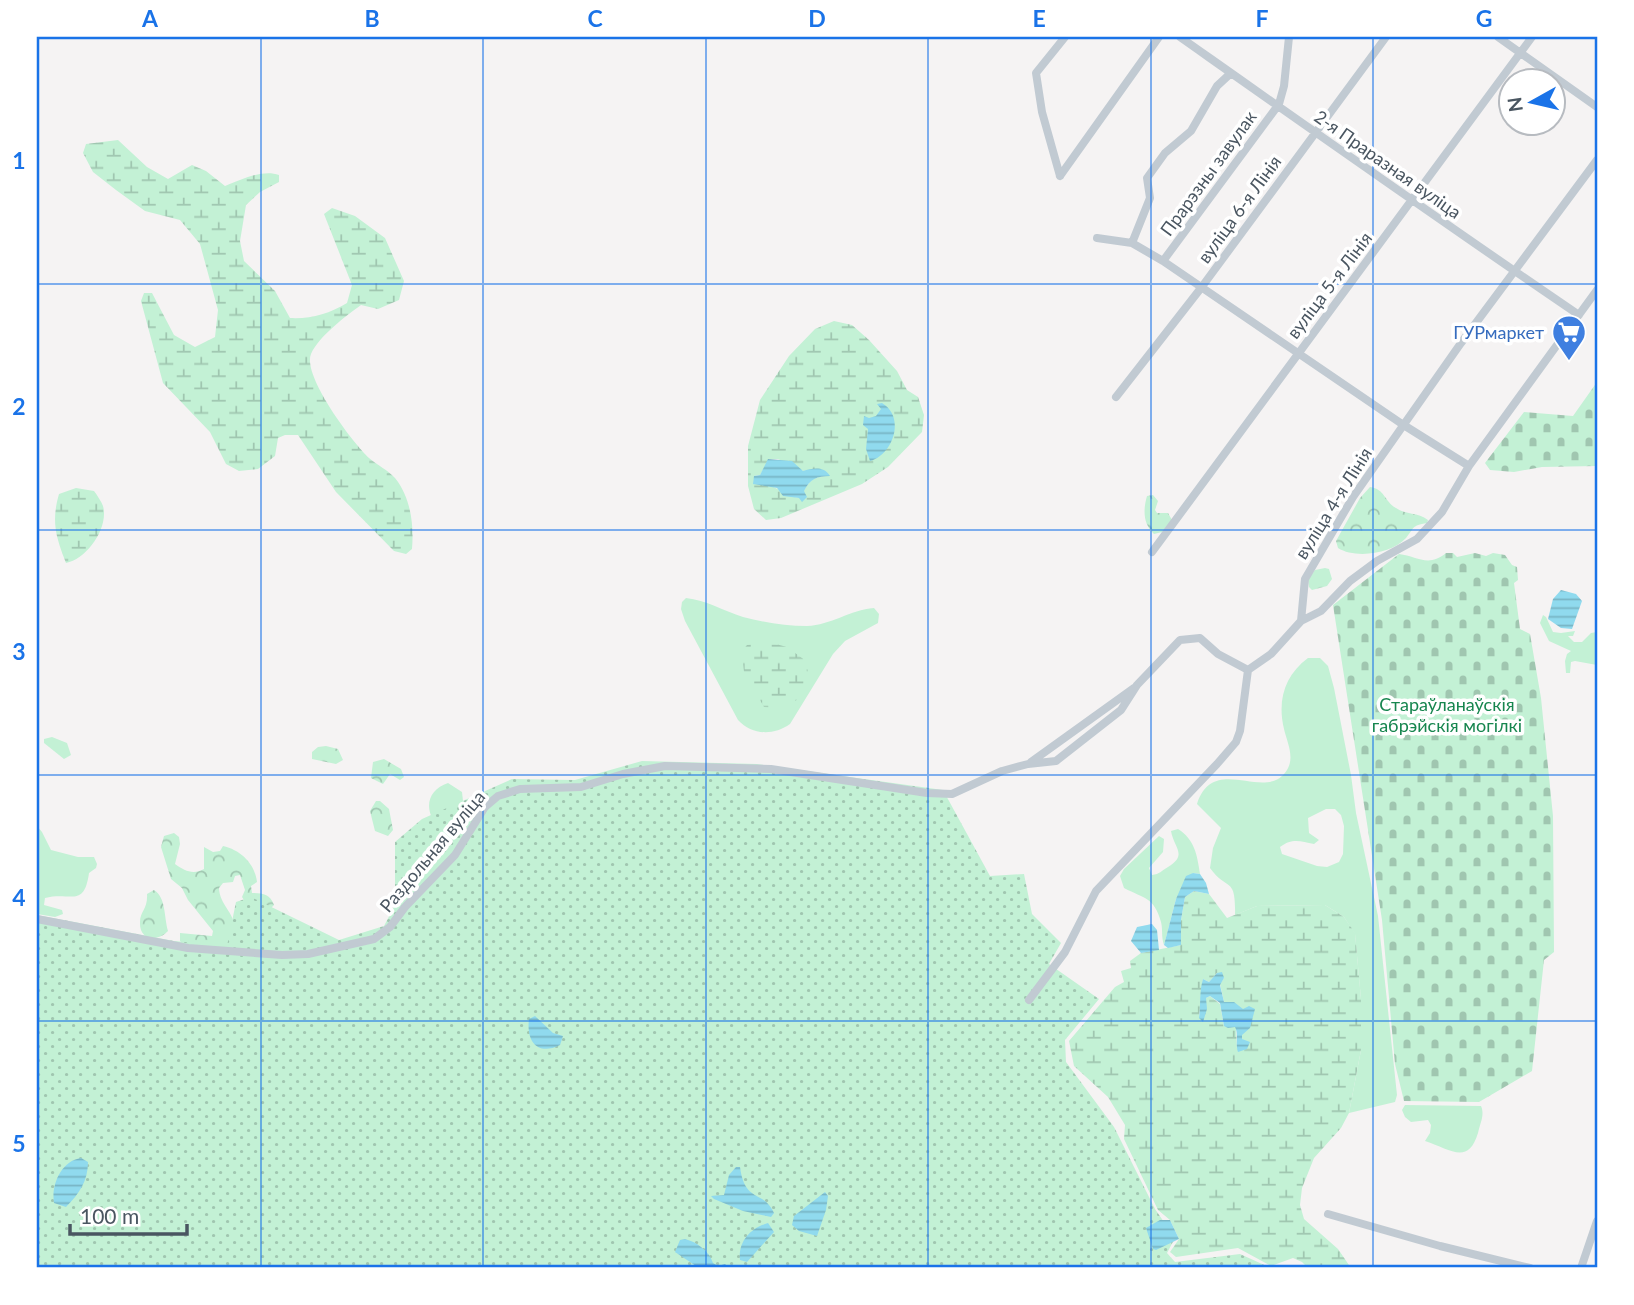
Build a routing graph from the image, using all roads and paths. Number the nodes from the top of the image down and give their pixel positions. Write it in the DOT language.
graph roads {
  1 [pos="1065,37"];
  2 [pos="1159,37"];
  3 [pos="1180,37"];
  4 [pos="1289,37"];
  5 [pos="1386,37"];
  6 [pos="1498,37"];
  7 [pos="1532,37"];
  8 [pos="1520,53"];
  9 [pos="1231,73"];
  10 [pos="1279,104"];
  11 [pos="1597,107"];
  12 [pos="1315,132"];
  13 [pos="1597,160"];
  14 [pos="1411,201"];
  15 [pos="1097,238"];
  16 [pos="1132,243"];
  17 [pos="1163,261"];
  18 [pos="1515,272"];
  19 [pos="1201,288"];
  20 [pos="1597,290"];
  21 [pos="1578,315"];
  22 [pos="1299,352"];
  23 [pos="1116,397"];
  24 [pos="1402,424"];
  25 [pos="1469,466"];
  26 [pos="1152,552"];
  27 [pos="1301,621"];
  28 [pos="1248,670"];
  29 [pos="1137,685"];
  30 [pos="1028,764"];
  31 [pos="37,919"];
  32 [pos="1029,1000"];
  33 [pos="1328,1214"];
  34 [pos="1597,1221"];
  35 [pos="1530,1268"];
  36 [pos="1581,1268"];
  1 -- 2 [label="street"];
  3 -- 9 [label="street, 2-я Праразная вуліца"];
  4 -- 10 [label="street"];
  5 -- 12 [label="street, вуліца 6-я Лінія"];
  6 -- 8 [label="street"];
  7 -- 8 [label="street, вуліца 5-я Лінія"];
  8 -- 11 [label="street"];
  8 -- 14 [label="street, вуліца 5-я Лінія"];
  9 -- 10 [label="street, 2-я Праразная вуліца"];
  9 -- 16 [label="street"];
  10 -- 12 [label="street, 2-я Праразная вуліца"];
  10 -- 17 [label="street, Прарэзны завулак"];
  12 -- 14 [label="street, 2-я Праразная вуліца"];
  12 -- 19 [label="street, вуліца 6-я Лінія"];
  13 -- 18 [label="street, вуліца 4-я Лінія"];
  14 -- 18 [label="street, 2-я Праразная вуліца"];
  14 -- 22 [label="street, вуліца 5-я Лінія"];
  15 -- 16 [label="street"];
  16 -- 17 [label="street"];
  17 -- 19 [label="street"];
  18 -- 21 [label="street, 2-я Праразная вуліца"];
  18 -- 24 [label="street, вуліца 4-я Лінія"];
  19 -- 22 [label="street"];
  19 -- 23 [label="street, вуліца 6-я Лінія"];
  20 -- 21 [label="street"];
  21 -- 25 [label="street"];
  22 -- 24 [label="street"];
  22 -- 26 [label="street, вуліца 5-я Лінія"];
  24 -- 25 [label="street"];
  24 -- 27 [label="street, вуліца 4-я Лінія"];
  25 -- 27 [label="street"];
  27 -- 28 [label="street"];
  28 -- 29 [label="street"];
  28 -- 32 [label="street"];
  29 -- 30 [label="street"];
  29 -- 30 [label="street"];
  30 -- 31 [label="street, Раздольная вуліца"];
  33 -- 35 [label="street"];
  34 -- 36 [label="street"];
}
